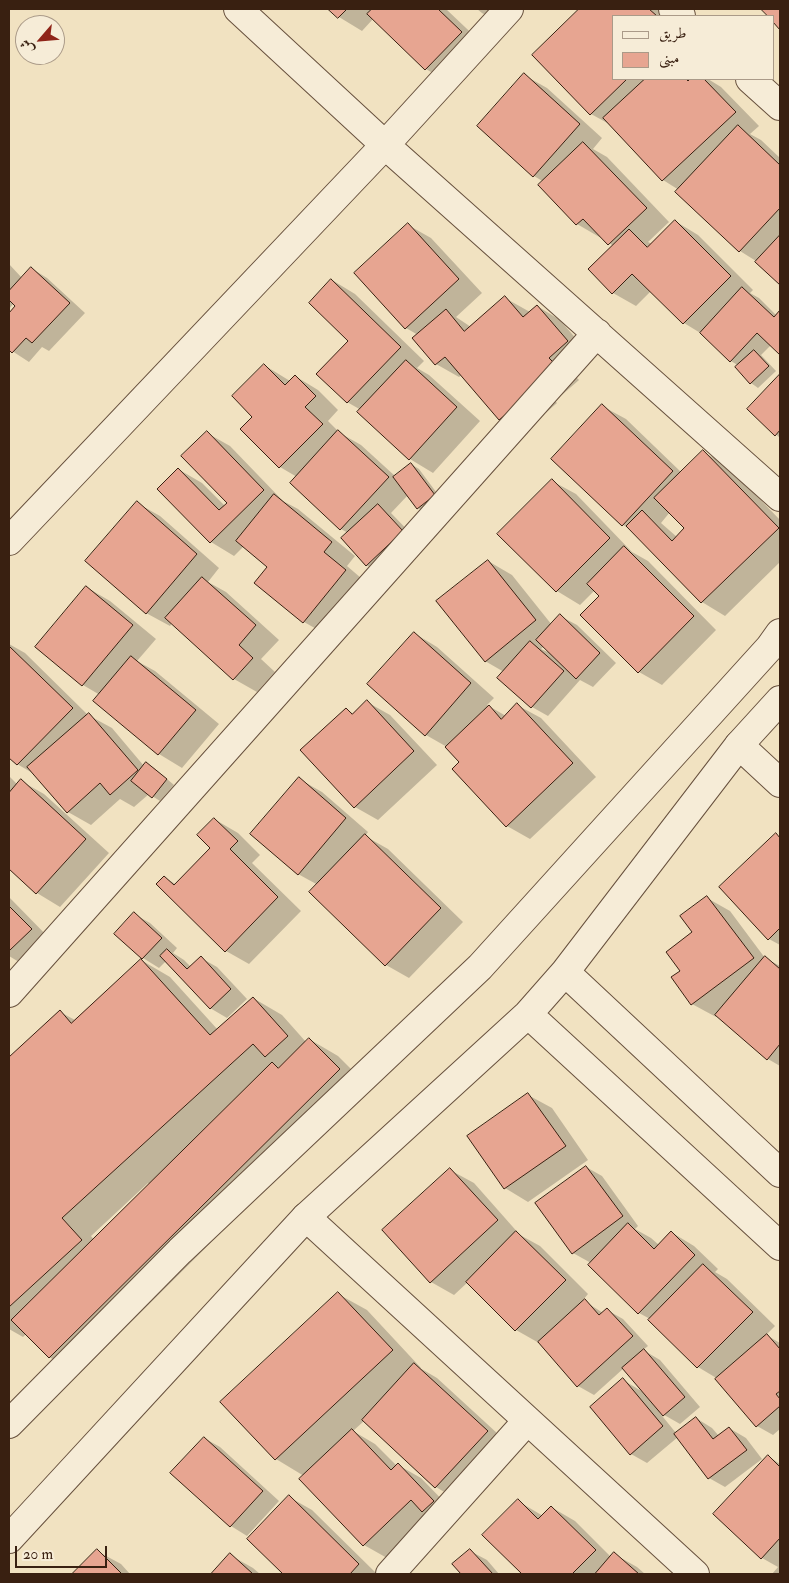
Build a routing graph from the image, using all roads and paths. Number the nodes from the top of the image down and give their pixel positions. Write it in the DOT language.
graph roads {
  1 [pos="238,9"];
  2 [pos="509,9"];
  3 [pos="751,80"];
  4 [pos="780,106"];
  5 [pos="385,145"];
  6 [pos="597,333"];
  7 [pos="780,497"];
  8 [pos="9,541"];
  9 [pos="780,633"];
  10 [pos="780,700"];
  11 [pos="739,745"];
  12 [pos="780,783"];
  13 [pos="565,972"];
  14 [pos="9,993"];
  15 [pos="528,1014"];
  16 [pos="780,1173"];
  17 [pos="306,1217"];
  18 [pos="780,1246"];
  19 [pos="528,1421"];
  20 [pos="9,1423"];
  21 [pos="9,1539"];
  22 [pos="390,1574"];
  23 [pos="695,1574"];
  1 -- 5 [label="street"];
  2 -- 5 [label="street"];
  3 -- 4 [label="street"];
  5 -- 6 [label="street"];
  5 -- 8 [label="street"];
  6 -- 7 [label="street"];
  6 -- 14 [label="street"];
  9 -- 20 [label="street"];
  10 -- 11 [label="street"];
  11 -- 12 [label="street"];
  11 -- 13 [label="street"];
  13 -- 15 [label="street"];
  13 -- 16 [label="street"];
  15 -- 17 [label="street"];
  15 -- 18 [label="street"];
  17 -- 19 [label="street"];
  17 -- 21 [label="street"];
  19 -- 22 [label="street"];
  19 -- 23 [label="street"];
}
